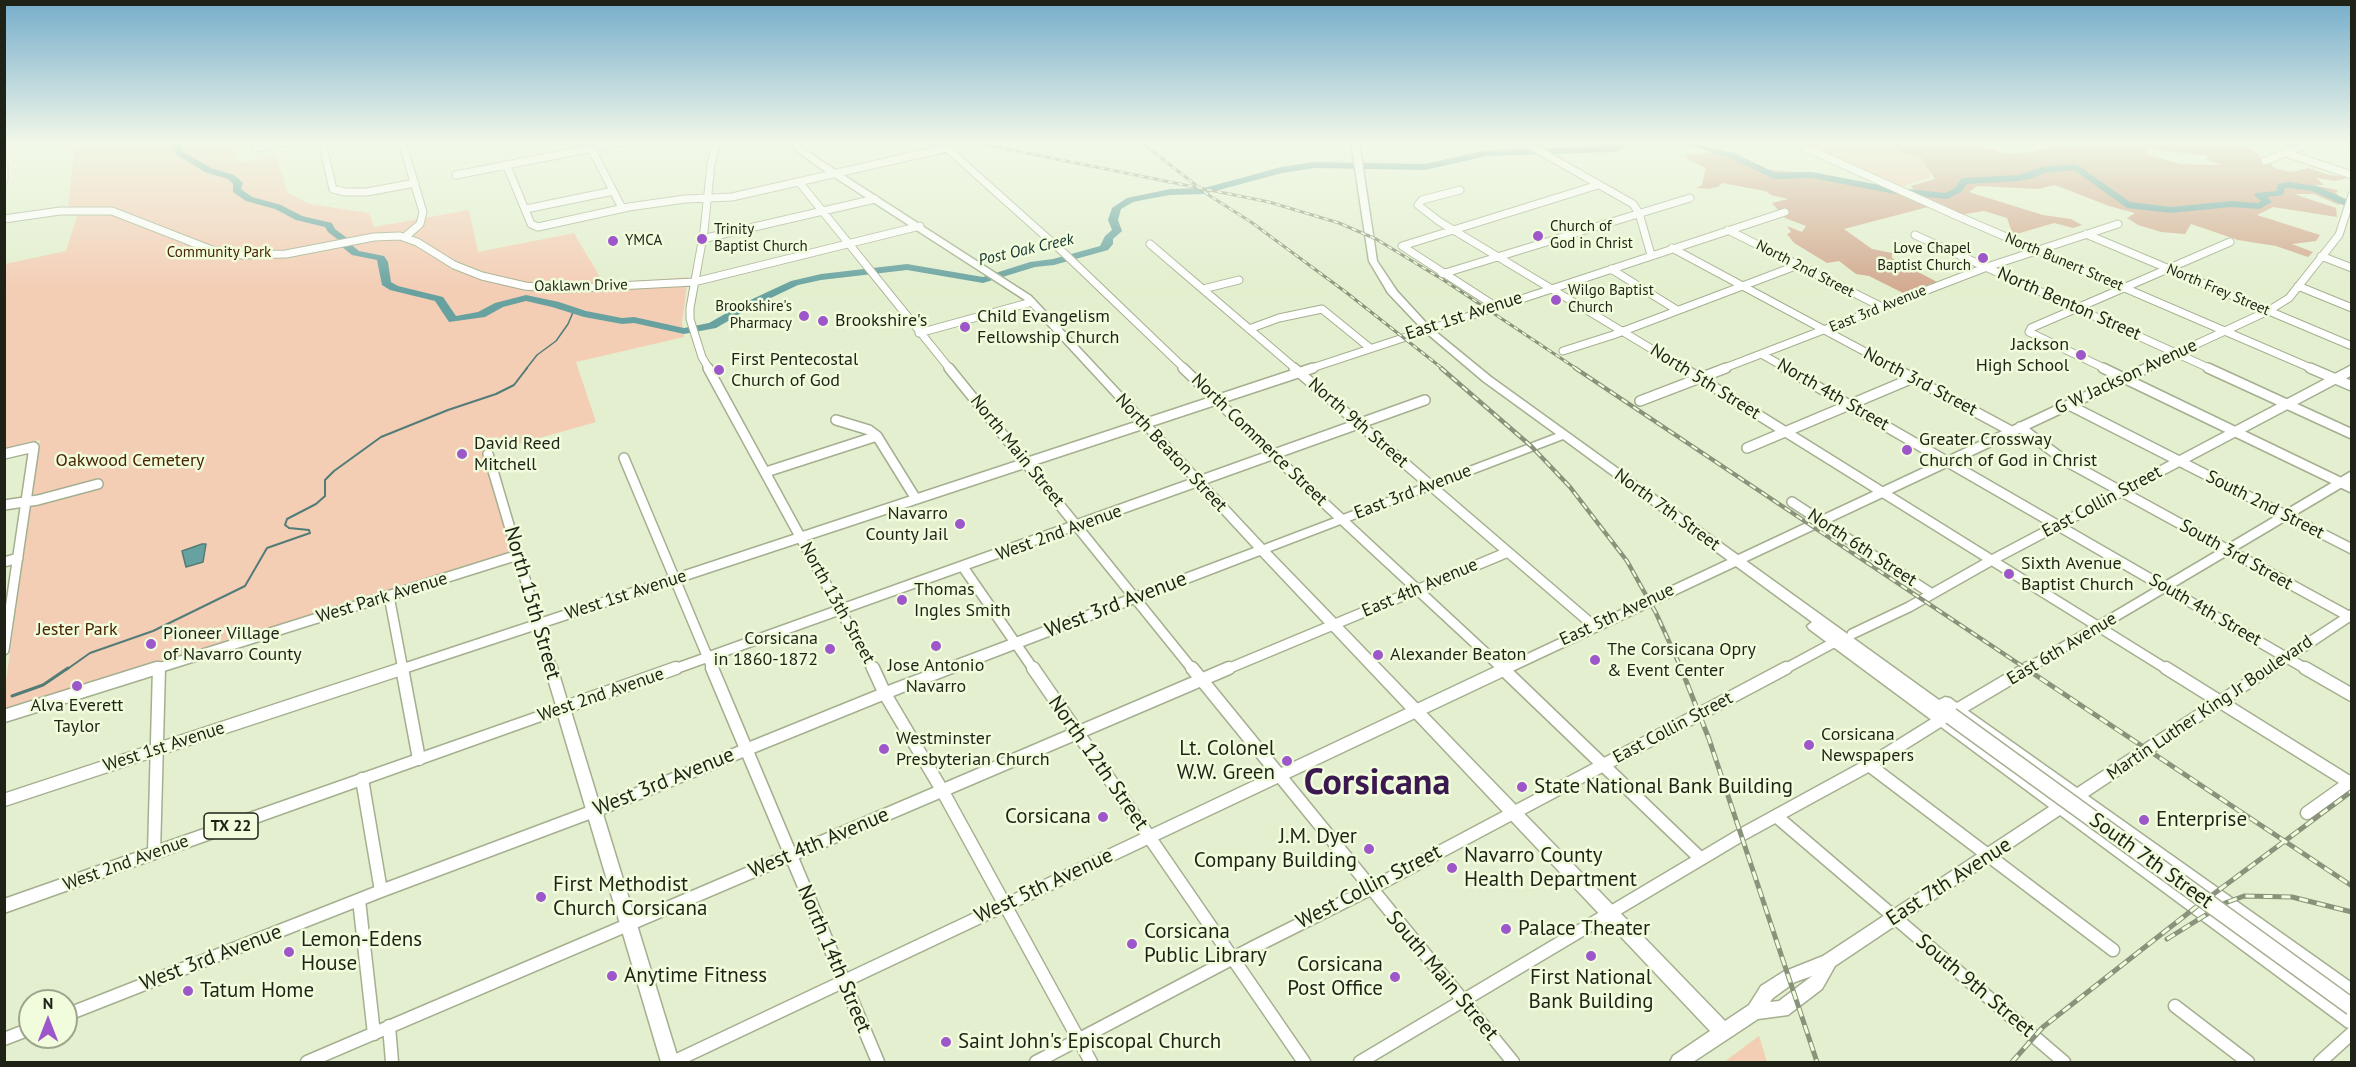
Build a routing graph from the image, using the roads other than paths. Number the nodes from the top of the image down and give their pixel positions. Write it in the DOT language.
graph roads {
  1 [pos="353,192"];
  2 [pos="368,192"];
  3 [pos="417,192"];
  4 [pos="518,192"];
  5 [pos="605,192"];
  6 [pos="614,192"];
  7 [pos="709,192"];
  8 [pos="752,192"];
  9 [pos="806,192"];
  10 [pos="864,192"];
  11 [pos="994,192"];
  12 [pos="1362,192"];
  13 [pos="1453,192"];
  14 [pos="1575,192"];
  15 [pos="1611,192"];
  16 [pos="1905,192"];
  17 [pos="2351,197"];
  18 [pos="1690,198"];
  19 [pos="708,199"];
  20 [pos="875,199"];
  21 [pos="622,208"];
  22 [pos="526,209"];
  23 [pos="822,212"];
  24 [pos="1785,212"];
  25 [pos="2349,212"];
  26 [pos="1639,213"];
  27 [pos="4,219"];
  28 [pos="2118,224"];
  29 [pos="920,226"];
  30 [pos="1452,229"];
  31 [pos="1728,230"];
  32 [pos="2086,234"];
  33 [pos="1915,236"];
  34 [pos="405,237"];
  35 [pos="702,239"];
  36 [pos="2230,242"];
  37 [pos="848,244"];
  38 [pos="1150,244"];
  39 [pos="1672,248"];
  40 [pos="2036,250"];
  41 [pos="818,251"];
  42 [pos="1651,255"];
  43 [pos="857,256"];
  44 [pos="2321,256"];
  45 [pos="1498,257"];
  46 [pos="1798,266"];
  47 [pos="1987,267"];
  48 [pos="2352,268"];
  49 [pos="1611,269"];
  50 [pos="2168,269"];
  51 [pos="1442,274"];
  52 [pos="1239,280"];
  53 [pos="694,282"];
  54 [pos="1743,286"];
  55 [pos="2298,286"];
  56 [pos="1551,288"];
  57 [pos="2126,288"];
  58 [pos="1203,290"];
  59 [pos="1032,302"];
  60 [pos="1496,306"];
  61 [pos="1882,308"];
  62 [pos="2078,308"];
  63 [pos="2352,308"];
  64 [pos="1677,310"];
  65 [pos="2268,311"];
  66 [pos="1249,329"];
  67 [pos="1426,329"];
  68 [pos="1824,330"];
  69 [pos="1624,331"];
  70 [pos="2226,331"];
  71 [pos="919,333"];
  72 [pos="2352,346"];
  73 [pos="1370,348"];
  74 [pos="1563,351"];
  75 [pos="2178,354"];
  76 [pos="1763,355"];
  77 [pos="2352,370"];
  78 [pos="1299,372"];
  79 [pos="1699,378"];
  80 [pos="1913,378"];
  81 [pos="2124,378"];
  82 [pos="2336,379"];
  83 [pos="2352,386"];
  84 [pos="1217,399"];
  85 [pos="1425,400"];
  86 [pos="1640,401"];
  87 [pos="2287,404"];
  88 [pos="1851,405"];
  89 [pos="2069,405"];
  90 [pos="836,420"];
  91 [pos="1145,423"];
  92 [pos="1360,424"];
  93 [pos="2015,429"];
  94 [pos="2234,432"];
  95 [pos="1787,433"];
  96 [pos="2352,434"];
  97 [pos="1564,435"];
  98 [pos="877,436"];
  99 [pos="1747,448"];
  100 [pos="4,454"];
  101 [pos="488,454"];
  102 [pos="1275,455"];
  103 [pos="624,458"];
  104 [pos="1947,461"];
  105 [pos="2179,461"];
  106 [pos="1025,463"];
  107 [pos="766,472"];
  108 [pos="2352,476"];
  109 [pos="1197,483"];
  110 [pos="2340,483"];
  111 [pos="98,484"];
  112 [pos="1430,484"];
  113 [pos="2352,488"];
  114 [pos="1882,492"];
  115 [pos="2121,492"];
  116 [pos="916,499"];
  117 [pos="26,502"];
  118 [pos="1792,502"];
  119 [pos="4,505"];
  120 [pos="2286,516"];
  121 [pos="1341,519"];
  122 [pos="1820,522"];
  123 [pos="2058,525"];
  124 [pos="1077,526"];
  125 [pos="801,537"];
  126 [pos="1262,549"];
  127 [pos="2352,549"];
  128 [pos="2228,550"];
  129 [pos="1508,552"];
  130 [pos="518,555"];
  131 [pos="18,558"];
  132 [pos="1737,560"];
  133 [pos="1992,560"];
  134 [pos="4,562"];
  135 [pos="963,567"];
  136 [pos="675,579"];
  137 [pos="2166,587"];
  138 [pos="1775,588"];
  139 [pos="1416,590"];
  140 [pos="1932,594"];
  141 [pos="389,596"];
  142 [pos="1136,597"];
  143 [pos="842,610"];
  144 [pos="2350,616"];
  145 [pos="538,624"];
  146 [pos="1332,624"];
  147 [pos="1594,626"];
  148 [pos="2100,626"];
  149 [pos="6,627"];
  150 [pos="1852,634"];
  151 [pos="1835,642"];
  152 [pos="1015,644"];
  153 [pos="4,650"];
  154 [pos="708,657"];
  155 [pos="2286,657"];
  156 [pos="159,668"];
  157 [pos="402,669"];
  158 [pos="1503,670"];
  159 [pos="1202,681"];
  160 [pos="885,694"];
  161 [pos="2352,695"];
  162 [pos="2220,702"];
  163 [pos="563,708"];
  164 [pos="1416,711"];
  165 [pos="1950,715"];
  166 [pos="4,716"];
  167 [pos="1077,733"];
  168 [pos="746,749"];
  169 [pos="157,750"];
  170 [pos="419,759"];
  171 [pos="1602,765"];
  172 [pos="1869,765"];
  173 [pos="1280,777"];
  174 [pos="362,779"];
  175 [pos="2351,782"];
  176 [pos="942,790"];
  177 [pos="4,800"];
  178 [pos="2069,803"];
  179 [pos="594,811"];
  180 [pos="1511,813"];
  181 [pos="2307,813"];
  182 [pos="1776,816"];
  183 [pos="1149,837"];
  184 [pos="154,853"];
  185 [pos="790,855"];
  186 [pos="1989,856"];
  187 [pos="1701,859"];
  188 [pos="1370,889"];
  189 [pos="381,891"];
  190 [pos="359,900"];
  191 [pos="4,906"];
  192 [pos="1003,906"];
  193 [pos="1610,915"];
  194 [pos="1894,918"];
  195 [pos="628,924"];
  196 [pos="2113,950"];
  197 [pos="1233,958"];
  198 [pos="843,981"];
  199 [pos="2352,993"];
  200 [pos="1462,1000"];
  201 [pos="2175,1006"];
  202 [pos="2352,1007"];
  203 [pos="78,1010"];
  204 [pos="2352,1021"];
  205 [pos="389,1026"];
  206 [pos="1724,1033"];
  207 [pos="2352,1033"];
  208 [pos="374,1034"];
  209 [pos="1078,1040"];
  210 [pos="307,1062"];
  211 [pos="392,1062"];
  212 [pos="671,1062"];
  213 [pos="878,1062"];
  214 [pos="1036,1062"];
  215 [pos="1091,1062"];
  216 [pos="1304,1062"];
  217 [pos="1360,1062"];
  218 [pos="1514,1062"];
  219 [pos="1679,1062"];
  220 [pos="2064,1062"];
  221 [pos="2248,1062"];
  222 [pos="2320,1062"];
  1 -- 2 [label="street"];
  3 -- 34 [label="street"];
  4 -- 22 [label="street"];
  5 -- 22 [label="street"];
  6 -- 21 [label="street"];
  7 -- 19 [label="street, North 13th Street"];
  8 -- 19 [label="street"];
  9 -- 23 [label="street, North Main Street"];
  10 -- 20 [label="main road, North Beaton Street"];
  11 -- 84 [label="street, North Commerce Street"];
  12 -- 67 [label="main road, North 7th Street"];
  13 -- 30 [label="street, North 5th Street"];
  14 -- 30 [label="street"];
  15 -- 26 [label="street"];
  16 -- 40 [label="street, North Bunert Street"];
  17 -- 25 [label="street, G W Jackson Avenue"];
  18 -- 26 [label="street"];
  19 -- 21 [label="street"];
  19 -- 35 [label="street, North 13th Street"];
  20 -- 23 [label="street"];
  20 -- 29 [label="main road, North Beaton Street"];
  21 -- 22 [label="street"];
  23 -- 35 [label="street"];
  23 -- 37 [label="street, North Main Street"];
  24 -- 31 [label="street, East 1st Avenue"];
  25 -- 44 [label="street, G W Jackson Avenue"];
  26 -- 42 [label="street"];
  26 -- 45 [label="street"];
  27 -- 34 [label="street, Oaklawn Drive"];
  28 -- 32 [label="street, East 3rd Avenue"];
  29 -- 37 [label="street, Oaklawn Drive"];
  29 -- 59 [label="main road, North Beaton Street"];
  30 -- 45 [label="street, North 5th Street"];
  30 -- 51 [label="street"];
  31 -- 39 [label="street, East 1st Avenue"];
  31 -- 46 [label="street, North 2nd Street"];
  32 -- 40 [label="street, East 3rd Avenue"];
  32 -- 50 [label="street, North Frey Street"];
  33 -- 47 [label="street, North Benton Street"];
  34 -- 53 [label="street, Oaklawn Drive"];
  35 -- 53 [label="street, North 13th Street"];
  36 -- 50 [label="street"];
  37 -- 41 [label="street, Oaklawn Drive"];
  37 -- 43 [label="street, North Main Street"];
  38 -- 58 [label="street, North 9th Street"];
  39 -- 42 [label="street, East 1st Avenue"];
  39 -- 54 [label="street, North 3rd Street"];
  40 -- 47 [label="street, East 3rd Avenue"];
  40 -- 57 [label="street, North Bunert Street"];
  41 -- 43 [label="street"];
  41 -- 53 [label="street, Oaklawn Drive"];
  42 -- 49 [label="street, East 1st Avenue"];
  43 -- 71 [label="street, North Main Street"];
  44 -- 48 [label="street"];
  44 -- 55 [label="street, G W Jackson Avenue"];
  45 -- 51 [label="street"];
  45 -- 56 [label="street, North 5th Street"];
  46 -- 54 [label="street"];
  46 -- 61 [label="street, North 2nd Street"];
  47 -- 61 [label="street, East 3rd Avenue"];
  47 -- 62 [label="street, North Benton Street"];
  49 -- 56 [label="street, East 1st Avenue"];
  49 -- 64 [label="street"];
  50 -- 57 [label="street"];
  50 -- 65 [label="street, North Frey Street"];
  51 -- 60 [label="street"];
  52 -- 58 [label="street"];
  53 -- 107 [label="street, North 13th Street"];
  54 -- 64 [label="street"];
  54 -- 68 [label="street, North 3rd Street"];
  55 -- 63 [label="street"];
  55 -- 65 [label="street, G W Jackson Avenue"];
  56 -- 60 [label="street, East 1st Avenue"];
  56 -- 69 [label="street, North 5th Street"];
  57 -- 62 [label="street"];
  57 -- 70 [label="street, North Bunert Street"];
  58 -- 66 [label="street, North 9th Street"];
  59 -- 71 [label="street"];
  59 -- 91 [label="main road, North Beaton Street"];
  60 -- 67 [label="street, East 1st Avenue"];
  61 -- 68 [label="street, East 3rd Avenue"];
  62 -- 75 [label="street, North Benton Street"];
  62 -- 81 [label="street"];
  64 -- 69 [label="street"];
  65 -- 70 [label="street, G W Jackson Avenue"];
  65 -- 72 [label="street, North Frey Street"];
  66 -- 73 [label="street"];
  66 -- 78 [label="street, North 9th Street"];
  67 -- 73 [label="street, East 1st Avenue"];
  67 -- 97 [label="main road, North 7th Street"];
  68 -- 76 [label="street, East 3rd Avenue"];
  68 -- 80 [label="street, North 3rd Street"];
  69 -- 74 [label="street"];
  69 -- 79 [label="street, North 5th Street"];
  70 -- 75 [label="street, G W Jackson Avenue"];
  70 -- 82 [label="street, North Bunert Street"];
  71 -- 106 [label="street, North Main Street"];
  73 -- 78 [label="street, East 1st Avenue"];
  75 -- 81 [label="street, G W Jackson Avenue"];
  75 -- 87 [label="street, North Benton Street"];
  76 -- 79 [label="street, East 3rd Avenue"];
  76 -- 88 [label="street, North 4th Street"];
  77 -- 82 [label="street, East Collin Street"];
  78 -- 84 [label="street, East 1st Avenue"];
  78 -- 92 [label="street, North 9th Street"];
  79 -- 86 [label="street, East 3rd Avenue"];
  79 -- 95 [label="street, North 5th Street"];
  80 -- 88 [label="street"];
  80 -- 93 [label="street, North 3rd Street"];
  81 -- 89 [label="street, G W Jackson Avenue"];
  81 -- 94 [label="street"];
  82 -- 83 [label="street, North Bunert Street"];
  82 -- 87 [label="street, East Collin Street"];
  84 -- 91 [label="street, East 1st Avenue"];
  84 -- 102 [label="street, North Commerce Street"];
  85 -- 92 [label="street, West 2nd Avenue"];
  87 -- 94 [label="street, East Collin Street"];
  87 -- 96 [label="street, North Benton Street"];
  88 -- 95 [label="street"];
  88 -- 104 [label="street, North 4th Street"];
  89 -- 93 [label="street, G W Jackson Avenue"];
  89 -- 105 [label="street"];
  90 -- 98 [label="street"];
  91 -- 106 [label="street, West 1st Avenue"];
  91 -- 109 [label="main road, North Beaton Street"];
  92 -- 102 [label="street, West 2nd Avenue"];
  92 -- 112 [label="street, North 9th Street"];
  93 -- 104 [label="street, G W Jackson Avenue"];
  93 -- 115 [label="street, North 3rd Street"];
  94 -- 105 [label="street, East Collin Street"];
  94 -- 110 [label="street"];
  95 -- 99 [label="street"];
  95 -- 114 [label="street, North 5th Street"];
  97 -- 112 [label="main road, East 3rd Avenue"];
  97 -- 132 [label="main road, North 7th Street"];
  98 -- 107 [label="street"];
  98 -- 116 [label="street"];
  100 -- 117 [label="street"];
  101 -- 130 [label="street, North 15th Street"];
  102 -- 109 [label="street, West 2nd Avenue"];
  102 -- 121 [label="street, North Commerce Street"];
  103 -- 136 [label="street, North 14th Street"];
  104 -- 114 [label="street, G W Jackson Avenue"];
  104 -- 123 [label="street, North 4th Street"];
  105 -- 115 [label="street, East Collin Street"];
  105 -- 120 [label="street, South 2nd Street"];
  106 -- 116 [label="street, West 1st Avenue"];
  106 -- 124 [label="street, North Main Street"];
  107 -- 125 [label="street, North 13th Street"];
  108 -- 110 [label="street, East 6th Avenue"];
  109 -- 124 [label="street, West 2nd Avenue"];
  109 -- 126 [label="main road, North Beaton Street"];
  110 -- 113 [label="street"];
  110 -- 120 [label="street, East 6th Avenue"];
  111 -- 117 [label="street"];
  112 -- 121 [label="main road, East 3rd Avenue"];
  112 -- 129 [label="street, North 9th Street"];
  114 -- 122 [label="street, G W Jackson Avenue"];
  114 -- 133 [label="street, North 5th Street"];
  115 -- 123 [label="street, East Collin Street"];
  115 -- 128 [label="street, South 3rd Street"];
  116 -- 125 [label="street, West 1st Avenue"];
  117 -- 119 [label="street"];
  117 -- 131 [label="street"];
  118 -- 122 [label="street, North 6th Street"];
  120 -- 127 [label="street, South 2nd Street"];
  120 -- 128 [label="street, East 6th Avenue"];
  121 -- 126 [label="main road, East 3rd Avenue"];
  121 -- 139 [label="street, North Commerce Street"];
  122 -- 132 [label="street, East 5th Avenue"];
  122 -- 140 [label="street, North 6th Street"];
  123 -- 133 [label="street, East Collin Street"];
  123 -- 137 [label="street, South 4th Street"];
  124 -- 135 [label="street, West 2nd Avenue"];
  124 -- 142 [label="street, North Main Street"];
  125 -- 136 [label="street, West 1st Avenue"];
  125 -- 143 [label="street, North 13th Street"];
  126 -- 142 [label="main road, West 3rd Avenue"];
  126 -- 146 [label="main road, North Beaton Street"];
  128 -- 137 [label="street, East 6th Avenue"];
  128 -- 144 [label="street, South 3rd Street"];
  129 -- 139 [label="street, East 4th Avenue"];
  129 -- 147 [label="street, North 9th Street"];
  130 -- 141 [label="street, West Park Avenue"];
  130 -- 145 [label="street, North 15th Street"];
  131 -- 134 [label="street"];
  131 -- 149 [label="street"];
  132 -- 138 [label="main road, North 7th Street"];
  132 -- 147 [label="street, East 5th Avenue"];
  133 -- 140 [label="street, East Collin Street"];
  133 -- 148 [label="street, North 5th Street"];
  135 -- 143 [label="street, West 2nd Avenue"];
  135 -- 152 [label="street, North 12th Street"];
  136 -- 145 [label="street, West 1st Avenue"];
  136 -- 154 [label="street, North 14th Street"];
  137 -- 148 [label="street, East 6th Avenue"];
  137 -- 155 [label="street, South 4th Street"];
  138 -- 150 [label="main road"];
  138 -- 151 [label="main road"];
  138 -- 165 [label="main road, North 7th Street"];
  139 -- 146 [label="street, East 4th Avenue"];
  139 -- 158 [label="street, North Commerce Street"];
  140 -- 150 [label="street, East Collin Street"];
  141 -- 156 [label="street, West Park Avenue"];
  141 -- 157 [label="street"];
  142 -- 152 [label="main road, West 3rd Avenue"];
  142 -- 159 [label="street, North Main Street"];
  143 -- 154 [label="street, West 2nd Avenue"];
  143 -- 160 [label="street, North 13th Street"];
  144 -- 155 [label="main road, Martin Luther King Jr Boulevard"];
  145 -- 157 [label="street, West 1st Avenue"];
  145 -- 163 [label="street, North 15th Street"];
  146 -- 159 [label="street, West 4th Avenue"];
  146 -- 164 [label="main road, North Beaton Street"];
  147 -- 158 [label="street, East 5th Avenue"];
  148 -- 162 [label="street, North 5th Street"];
  148 -- 165 [label="street, East 6th Avenue"];
  149 -- 153 [label="street"];
  150 -- 165 [label="main road"];
  151 -- 165 [label="main road"];
  151 -- 171 [label="street, East Collin Street"];
  152 -- 160 [label="main road, West 3rd Avenue"];
  152 -- 167 [label="street, North 12th Street"];
  154 -- 163 [label="street, West 2nd Avenue"];
  154 -- 168 [label="street, North 14th Street"];
  155 -- 161 [label="street, South 4th Street"];
  155 -- 162 [label="main road, Martin Luther King Jr Boulevard"];
  156 -- 166 [label="street, West Park Avenue"];
  156 -- 169 [label="street"];
  157 -- 169 [label="street, West 1st Avenue"];
  157 -- 170 [label="street"];
  158 -- 164 [label="street, East 5th Avenue"];
  158 -- 171 [label="street, North Commerce Street"];
  159 -- 167 [label="street, West 4th Avenue"];
  159 -- 173 [label="street, North Main Street"];
  160 -- 168 [label="main road, West 3rd Avenue"];
  160 -- 176 [label="street, North 13th Street"];
  162 -- 175 [label="street, North 5th Street"];
  162 -- 178 [label="main road, Martin Luther King Jr Boulevard"];
  163 -- 170 [label="main road, West 2nd Avenue / TX 22"];
  163 -- 179 [label="main road, North 15th Street"];
  164 -- 173 [label="street, West 5th Avenue"];
  164 -- 180 [label="main road, North Beaton Street"];
  165 -- 172 [label="street, East 6th Avenue"];
  165 -- 178 [label="main road"];
  165 -- 202 [label="main road, South 7th Street, bridge"];
  167 -- 176 [label="street, West 4th Avenue"];
  167 -- 183 [label="street, North 12th Street"];
  168 -- 179 [label="main road, West 3rd Avenue"];
  168 -- 185 [label="street, North 14th Street"];
  169 -- 177 [label="street, West 1st Avenue"];
  169 -- 184 [label="street"];
  170 -- 174 [label="main road, West 2nd Avenue / TX 22"];
  171 -- 180 [label="street, East Collin Street"];
  171 -- 187 [label="street, North Commerce Street"];
  172 -- 182 [label="street, East 6th Avenue"];
  172 -- 186 [label="street"];
  173 -- 183 [label="street, West 5th Avenue"];
  173 -- 188 [label="street, North Main Street"];
  174 -- 184 [label="main road, West 2nd Avenue / TX 22"];
  174 -- 189 [label="street"];
  175 -- 181 [label="street"];
  176 -- 185 [label="street, West 4th Avenue"];
  176 -- 192 [label="street, North 13th Street"];
  178 -- 186 [label="main road, East 7th Avenue"];
  178 -- 199 [label="main road"];
  178 -- 204 [label="main road"];
  179 -- 189 [label="street, West 3rd Avenue"];
  179 -- 195 [label="main road, North 15th Street"];
  180 -- 188 [label="street, West Collin Street"];
  180 -- 193 [label="main road, North Beaton Street"];
  182 -- 187 [label="street, East 6th Avenue"];
  182 -- 194 [label="street, South 9th Street"];
  183 -- 192 [label="street, West 5th Avenue"];
  183 -- 197 [label="street, North 12th Street"];
  184 -- 191 [label="main road, West 2nd Avenue / TX 22"];
  185 -- 195 [label="street, West 4th Avenue"];
  185 -- 198 [label="street, North 14th Street"];
  186 -- 194 [label="main road, East 7th Avenue"];
  186 -- 196 [label="street"];
  187 -- 193 [label="street, East 6th Avenue"];
  188 -- 197 [label="street, West Collin Street"];
  188 -- 200 [label="street, South Main Street"];
  189 -- 190 [label="street, West 3rd Avenue"];
  190 -- 203 [label="street, West 3rd Avenue"];
  190 -- 208 [label="street"];
  192 -- 198 [label="street, West 5th Avenue"];
  192 -- 209 [label="street, North 13th Street"];
  193 -- 200 [label="street, East 6th Avenue"];
  193 -- 206 [label="main road, North Beaton Street"];
  194 -- 206 [label="main road, East 7th Avenue"];
  194 -- 220 [label="street, South 9th Street"];
  195 -- 205 [label="street, West 4th Avenue"];
  195 -- 212 [label="main road, North 15th Street"];
  197 -- 209 [label="street, West Collin Street"];
  197 -- 216 [label="street, North 12th Street"];
  198 -- 212 [label="street, West 5th Avenue"];
  198 -- 213 [label="street, North 14th Street"];
  200 -- 217 [label="street, East 6th Avenue"];
  200 -- 218 [label="street, South Main Street"];
  201 -- 221 [label="street"];
  205 -- 208 [label="street, West 4th Avenue"];
  205 -- 211 [label="street"];
  206 -- 219 [label="main road, East 7th Avenue"];
  207 -- 222 [label="street"];
  208 -- 210 [label="street, West 4th Avenue"];
  209 -- 214 [label="street, West Collin Street"];
  209 -- 215 [label="street, North 13th Street"];
}
